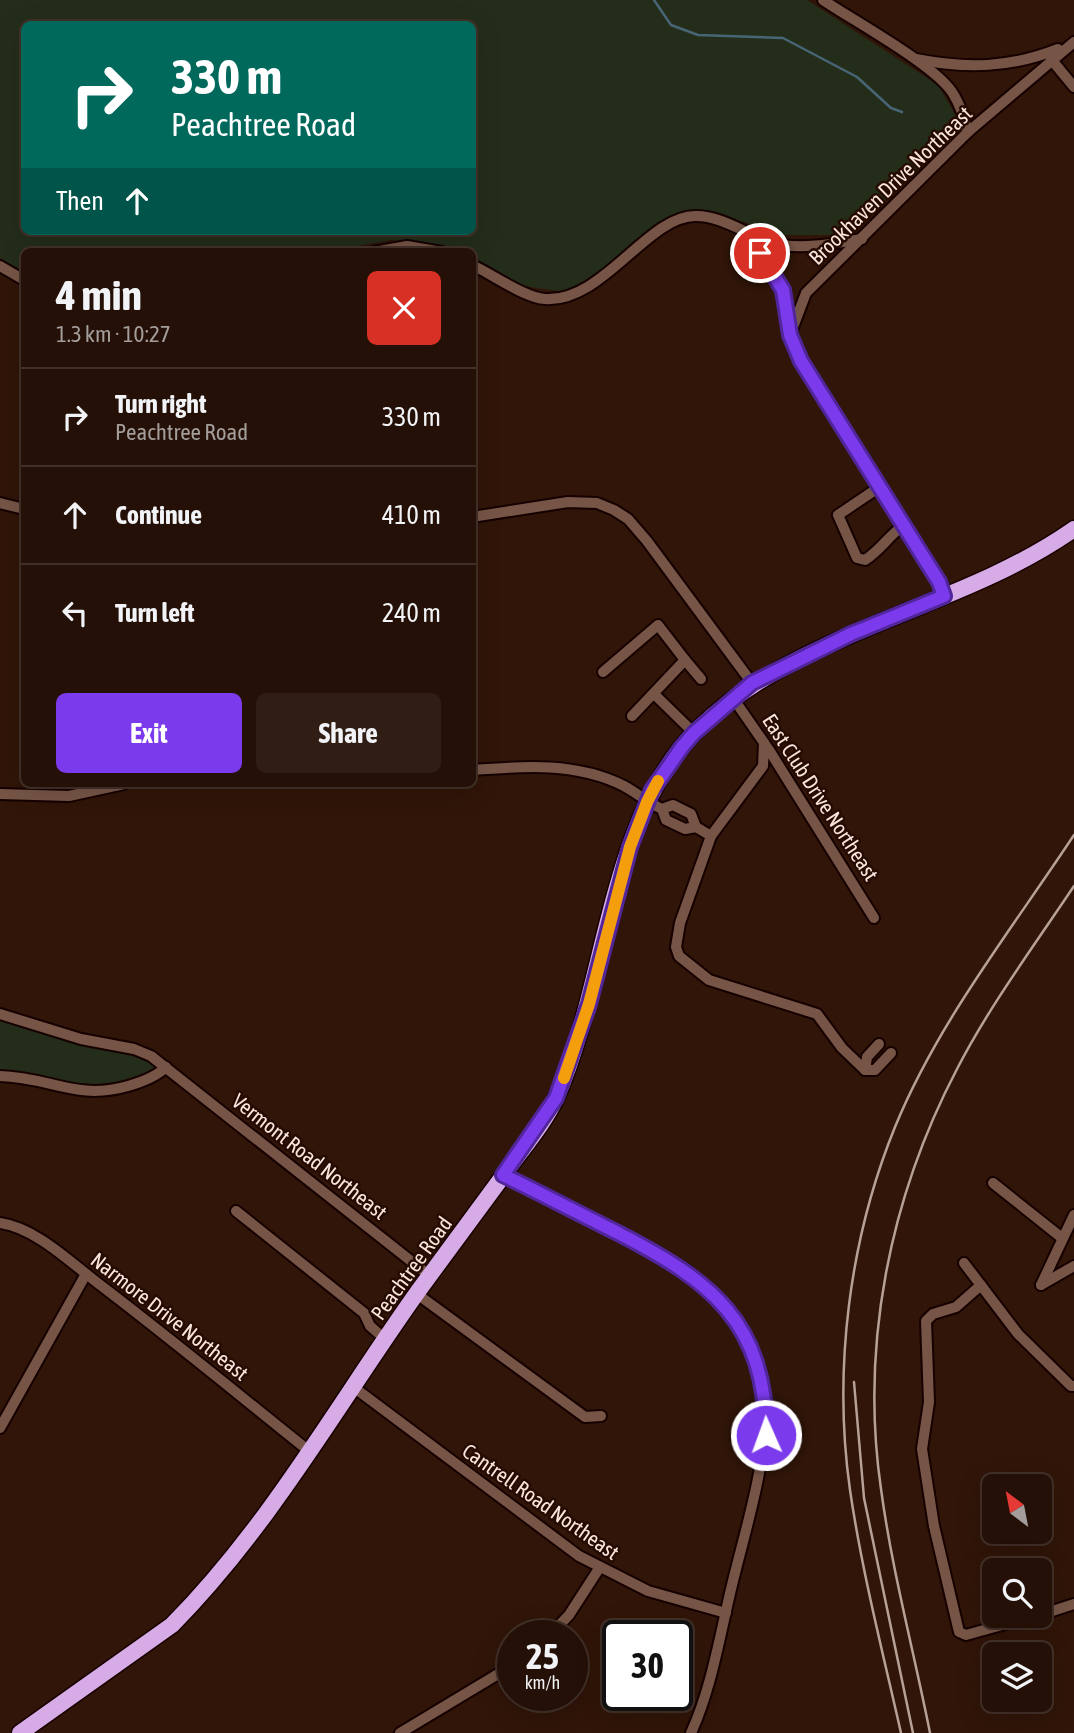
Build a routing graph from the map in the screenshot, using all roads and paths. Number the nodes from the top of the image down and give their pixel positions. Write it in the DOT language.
graph roads {
  1 [pos="823,0"];
  2 [pos="1070,44"];
  3 [pos="914,59"];
  4 [pos="1051,59"];
  5 [pos="1074,87"];
  6 [pos="968,132"];
  7 [pos="749,234"];
  8 [pos="862,239"];
  9 [pos="396,248"];
  10 [pos="419,248"];
  11 [pos="0,266"];
  12 [pos="476,267"];
  13 [pos="21,278"];
  14 [pos="790,335"];
  15 [pos="881,486"];
  16 [pos="0,503"];
  17 [pos="21,508"];
  18 [pos="476,516"];
  19 [pos="904,525"];
  20 [pos="1074,529"];
  21 [pos="944,596"];
  22 [pos="685,660"];
  23 [pos="603,672"];
  24 [pos="701,679"];
  25 [pos="752,683"];
  26 [pos="654,694"];
  27 [pos="733,698"];
  28 [pos="632,716"];
  29 [pos="694,733"];
  30 [pos="764,743"];
  31 [pos="476,770"];
  32 [pos="110,787"];
  33 [pos="0,794"];
  34 [pos="647,802"];
  35 [pos="710,836"];
  36 [pos="874,918"];
  37 [pos="0,1014"];
  38 [pos="166,1067"];
  39 [pos="865,1070"];
  40 [pos="0,1076"];
  41 [pos="503,1175"];
  42 [pos="993,1183"];
  43 [pos="236,1211"];
  44 [pos="1074,1215"];
  45 [pos="0,1223"];
  46 [pos="1062,1238"];
  47 [pos="964,1262"];
  48 [pos="1074,1266"];
  49 [pos="86,1274"];
  50 [pos="430,1276"];
  51 [pos="981,1285"];
  52 [pos="417,1294"];
  53 [pos="385,1339"];
  54 [pos="352,1386"];
  55 [pos="1074,1386"];
  56 [pos="601,1416"];
  57 [pos="0,1428"];
  58 [pos="309,1451"];
  59 [pos="600,1567"];
  60 [pos="1074,1604"];
  61 [pos="1052,1611"];
  62 [pos="726,1613"];
  63 [pos="564,1620"];
  64 [pos="992,1628"];
  65 [pos="497,1675"];
  66 [pos="20,1733"];
  67 [pos="400,1733"];
  68 [pos="691,1733"];
  1 -- 3 [label="street"];
  2 -- 3 [label="street"];
  2 -- 4 [label="street, Brookhaven Drive Northeast"];
  3 -- 6 [label="street"];
  4 -- 5 [label="street"];
  4 -- 6 [label="street, Brookhaven Drive Northeast"];
  6 -- 8 [label="street, Brookhaven Drive Northeast"];
  7 -- 8 [label="street"];
  7 -- 12 [label="street"];
  7 -- 14 [label="street"];
  8 -- 14 [label="street, Brookhaven Drive Northeast"];
  9 -- 10 [label="street"];
  11 -- 13 [label="street"];
  14 -- 15 [label="street"];
  15 -- 19 [label="street"];
  15 -- 19 [label="street"];
  16 -- 17 [label="street"];
  18 -- 25 [label="street"];
  19 -- 21 [label="street"];
  20 -- 21 [label="highway, Peachtree Road"];
  21 -- 25 [label="highway, Peachtree Road"];
  22 -- 23 [label="street"];
  22 -- 24 [label="street"];
  22 -- 26 [label="street"];
  25 -- 27 [label="highway, Peachtree Road"];
  26 -- 28 [label="street"];
  26 -- 29 [label="street"];
  27 -- 29 [label="highway, Peachtree Road"];
  27 -- 30 [label="street, East Club Drive Northeast"];
  29 -- 34 [label="highway, Peachtree Road"];
  30 -- 35 [label="street"];
  30 -- 36 [label="street, East Club Drive Northeast"];
  31 -- 34 [label="street"];
  32 -- 33 [label="street"];
  34 -- 35 [label="street"];
  34 -- 41 [label="highway, Peachtree Road"];
  35 -- 39 [label="street"];
  37 -- 38 [label="street, Vermont Road Northeast"];
  38 -- 40 [label="street"];
  38 -- 50 [label="street, Vermont Road Northeast"];
  39 -- 39 [label="street"];
  41 -- 50 [label="highway, Peachtree Road"];
  41 -- 62 [label="street"];
  42 -- 46 [label="street"];
  43 -- 53 [label="street"];
  44 -- 46 [label="street"];
  45 -- 49 [label="street, Narmore Drive Northeast"];
  46 -- 48 [label="street"];
  47 -- 51 [label="street"];
  49 -- 57 [label="street"];
  49 -- 58 [label="street, Narmore Drive Northeast"];
  50 -- 52 [label="highway, Peachtree Road"];
  51 -- 55 [label="street"];
  51 -- 64 [label="street"];
  52 -- 53 [label="highway, Peachtree Road"];
  52 -- 56 [label="street"];
  53 -- 54 [label="highway, Peachtree Road"];
  54 -- 58 [label="highway, Peachtree Road"];
  54 -- 59 [label="street, Cantrell Road Northeast"];
  58 -- 66 [label="highway, Peachtree Road"];
  59 -- 62 [label="street, Cantrell Road Northeast"];
  59 -- 63 [label="street"];
  60 -- 61 [label="street"];
  62 -- 68 [label="street"];
  65 -- 67 [label="street"];
}
